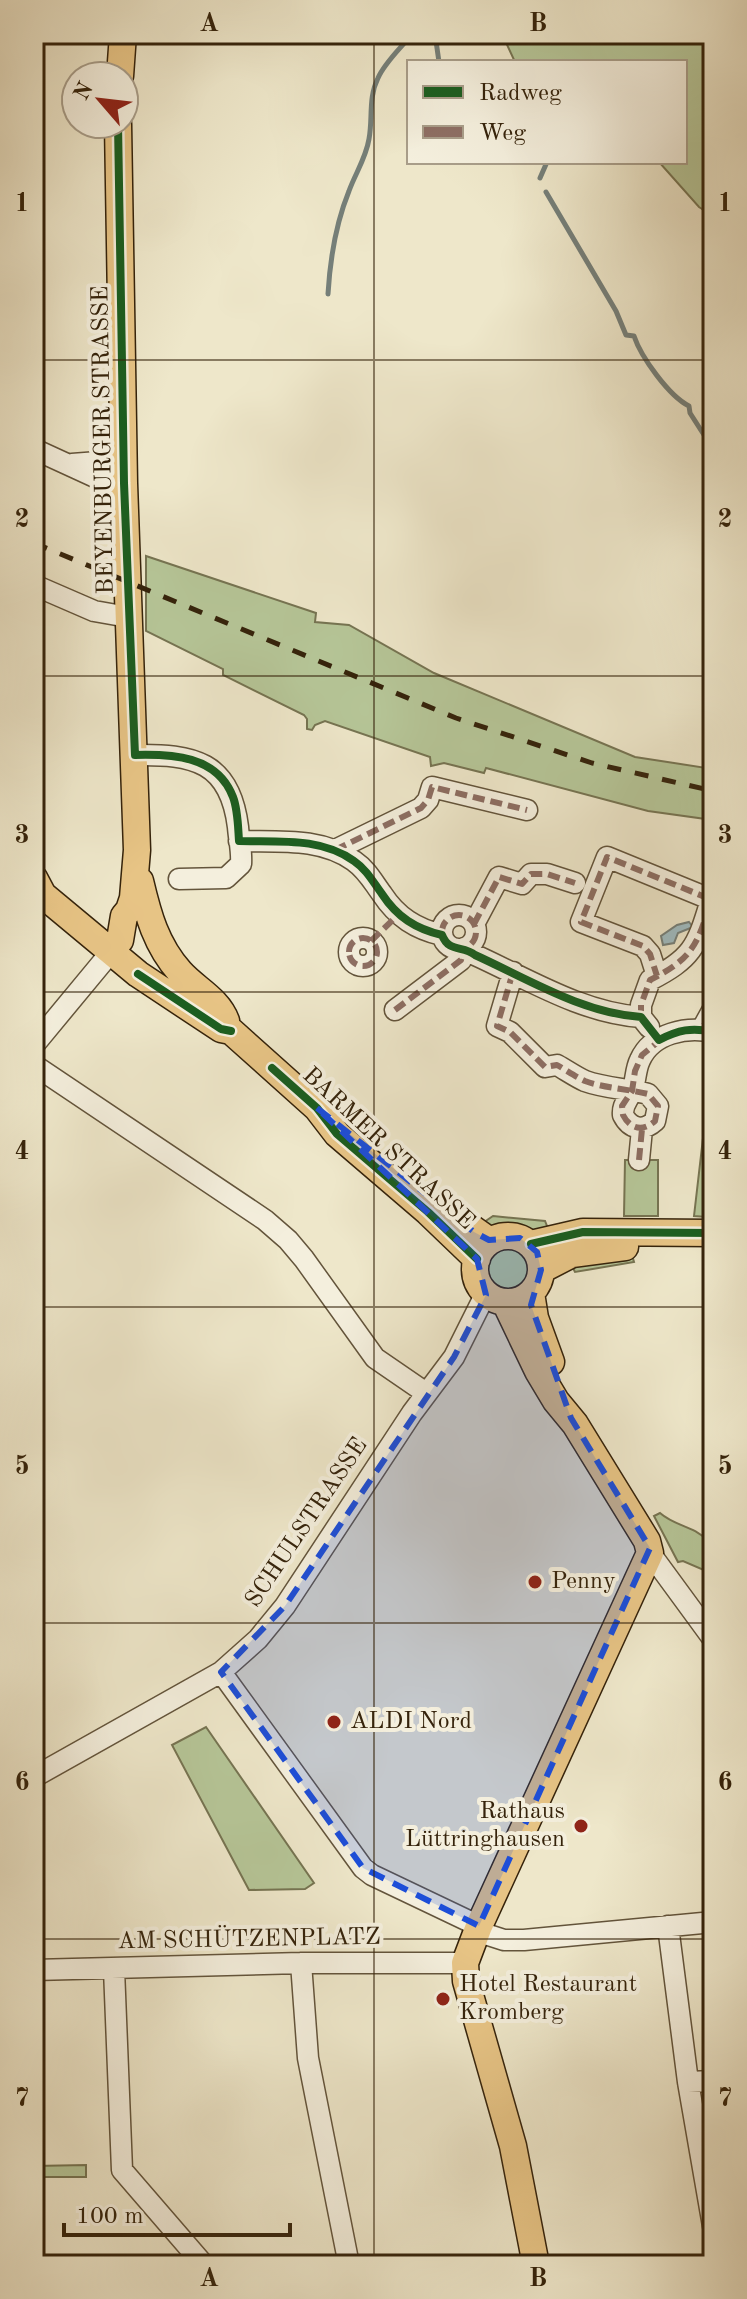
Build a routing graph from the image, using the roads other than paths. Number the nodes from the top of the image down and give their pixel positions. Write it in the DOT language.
graph roads {
  1 [pos="123,34"];
  2 [pos="121,60"];
  3 [pos="118,140"];
  4 [pos="34,449"];
  5 [pos="124,472"];
  6 [pos="34,585"];
  7 [pos="128,617"];
  8 [pos="135,755"];
  9 [pos="527,810"];
  10 [pos="239,841"];
  11 [pos="335,850"];
  12 [pos="136,870"];
  13 [pos="34,878"];
  14 [pos="179,879"];
  15 [pos="575,883"];
  16 [pos="144,903"];
  17 [pos="398,915"];
  18 [pos="474,924"];
  19 [pos="442,935"];
  20 [pos="371,941"];
  21 [pos="115,946"];
  22 [pos="465,948"];
  23 [pos="513,972"];
  24 [pos="657,976"];
  25 [pos="713,1009"];
  26 [pos="395,1010"];
  27 [pos="641,1017"];
  28 [pos="228,1027"];
  29 [pos="707,1030"];
  30 [pos="659,1040"];
  31 [pos="34,1045"];
  32 [pos="34,1065"];
  33 [pos="632,1091"];
  34 [pos="642,1129"];
  35 [pos="639,1160"];
  36 [pos="713,1233"];
  37 [pos="713,1242"];
  38 [pos="531,1244"];
  39 [pos="483,1250"];
  40 [pos="536,1281"];
  41 [pos="496,1298"];
  42 [pos="426,1393"];
  43 [pos="571,1418"];
  44 [pos="650,1553"];
  45 [pos="713,1639"];
  46 [pos="221,1672"];
  47 [pos="34,1777"];
  48 [pos="713,1922"];
  49 [pos="668,1926"];
  50 [pos="478,1929"];
  51 [pos="301,1963"];
  52 [pos="465,1963"];
  53 [pos="114,1969"];
  54 [pos="34,1970"];
  55 [pos="713,2081"];
  56 [pos="688,2082"];
  57 [pos="713,2226"];
  58 [pos="204,2265"];
  59 [pos="349,2265"];
  60 [pos="536,2265"];
  1 -- 2 [label="main road"];
  3 -- 5 [label="main road, BEYENBURGER STRASSE"];
  4 -- 5 [label="street"];
  5 -- 7 [label="main road, BEYENBURGER STRASSE"];
  6 -- 7 [label="street"];
  7 -- 8 [label="main road, BEYENBURGER STRASSE"];
  8 -- 10 [label="street"];
  8 -- 12 [label="main road, BEYENBURGER STRASSE"];
  9 -- 11 [label="street"];
  10 -- 11 [label="street"];
  10 -- 14 [label="street"];
  11 -- 17 [label="street"];
  12 -- 16 [label="main road"];
  12 -- 21 [label="main road"];
  13 -- 21 [label="main road, BARMER STRASSE"];
  15 -- 18 [label="street"];
  16 -- 21 [label="main road"];
  16 -- 28 [label="main road"];
  17 -- 19 [label="street"];
  17 -- 20 [label="street"];
  18 -- 19 [label="street"];
  18 -- 22 [label="street"];
  19 -- 22 [label="street"];
  21 -- 28 [label="main road, BARMER STRASSE"];
  21 -- 31 [label="street"];
  22 -- 23 [label="street"];
  22 -- 26 [label="street"];
  23 -- 27 [label="street"];
  23 -- 33 [label="street"];
  24 -- 24 [label="street"];
  24 -- 27 [label="street"];
  25 -- 29 [label="street"];
  27 -- 30 [label="street"];
  28 -- 39 [label="main road, BARMER STRASSE"];
  29 -- 30 [label="street"];
  30 -- 33 [label="street"];
  32 -- 42 [label="street"];
  33 -- 34 [label="street"];
  33 -- 34 [label="street"];
  34 -- 35 [label="street"];
  36 -- 38 [label="main road"];
  37 -- 40 [label="main road"];
  38 -- 39 [label="main road"];
  38 -- 40 [label="main road"];
  39 -- 41 [label="main road"];
  40 -- 41 [label="main road"];
  40 -- 43 [label="main road"];
  41 -- 42 [label="street, SCHULSTRASSE"];
  41 -- 43 [label="main road"];
  42 -- 46 [label="street, SCHULSTRASSE"];
  43 -- 44 [label="main road"];
  44 -- 45 [label="street"];
  44 -- 50 [label="main road"];
  46 -- 47 [label="street, SCHULSTRASSE"];
  46 -- 50 [label="street"];
  48 -- 49 [label="street"];
  49 -- 50 [label="street"];
  49 -- 56 [label="street"];
  50 -- 52 [label="main road"];
  51 -- 52 [label="street, AM SCHÜTZENPLATZ"];
  51 -- 53 [label="street, AM SCHÜTZENPLATZ"];
  51 -- 59 [label="street"];
  52 -- 60 [label="main road"];
  53 -- 54 [label="street, AM SCHÜTZENPLATZ"];
  53 -- 58 [label="street"];
  55 -- 56 [label="street"];
  56 -- 57 [label="street"];
}
